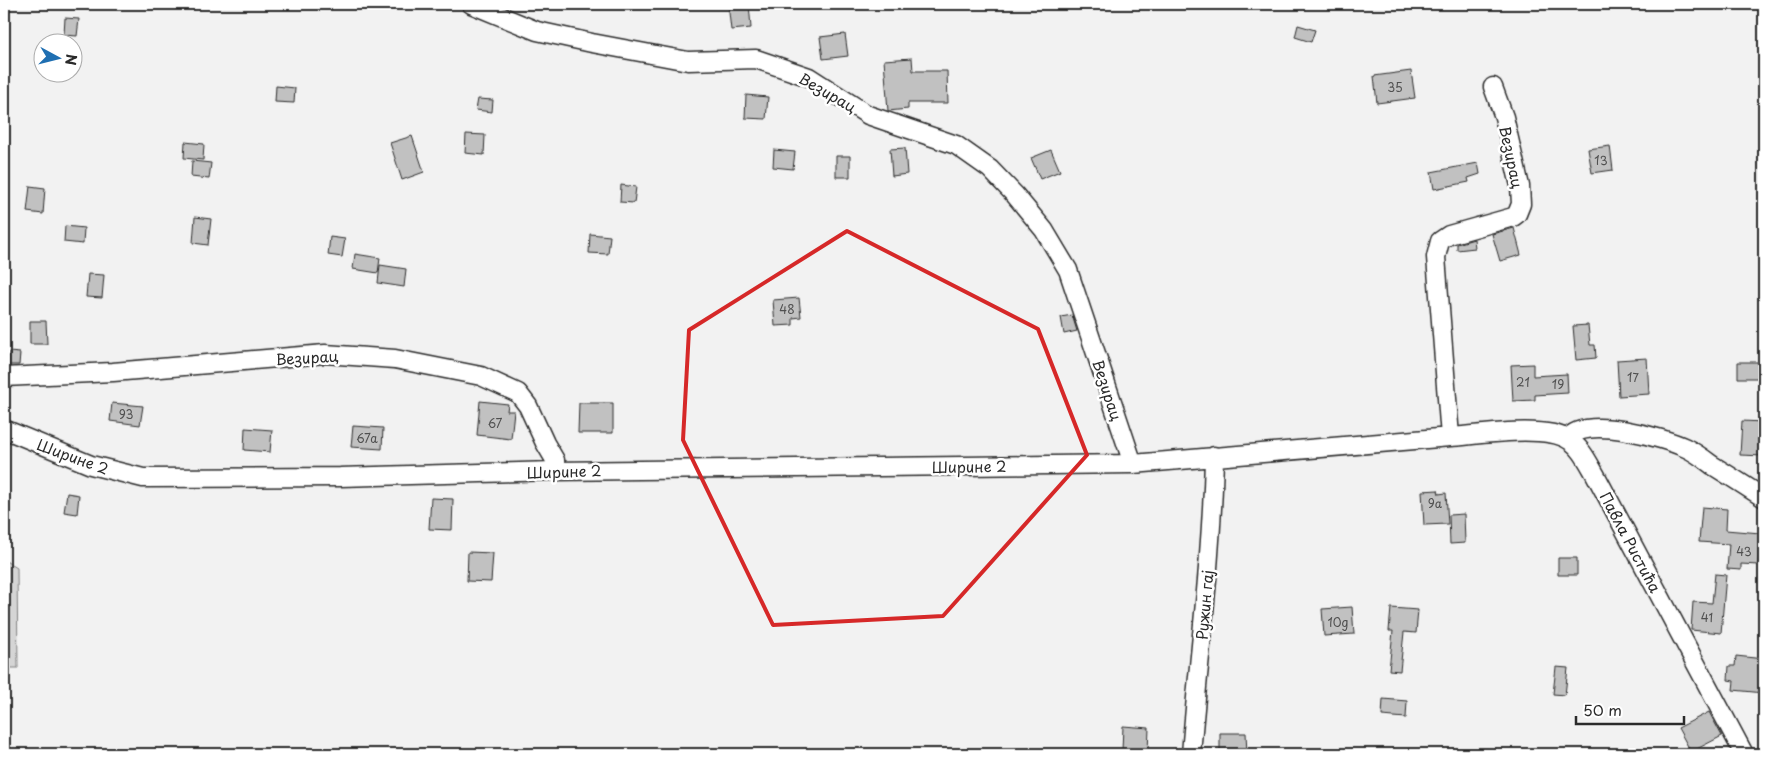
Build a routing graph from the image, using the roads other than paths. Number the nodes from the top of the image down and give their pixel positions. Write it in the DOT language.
graph roads {
  1 [pos="471,4"];
  2 [pos="1493,88"];
  3 [pos="4,377"];
  4 [pos="4,429"];
  5 [pos="1450,437"];
  6 [pos="1568,439"];
  7 [pos="1214,456"];
  8 [pos="1133,464"];
  9 [pos="554,471"];
  10 [pos="1764,498"];
  11 [pos="1191,754"];
  12 [pos="1744,754"];
  1 -- 8 [label="street, Везирац"];
  2 -- 5 [label="street, Везирац"];
  3 -- 9 [label="street, Везирац"];
  4 -- 9 [label="street, Ширине 2"];
  5 -- 6 [label="street"];
  5 -- 7 [label="street"];
  6 -- 10 [label="street"];
  6 -- 12 [label="street, Павла Ристића"];
  7 -- 8 [label="street"];
  7 -- 11 [label="street, Ружин гај"];
  8 -- 9 [label="street, Ширине 2"];
}
